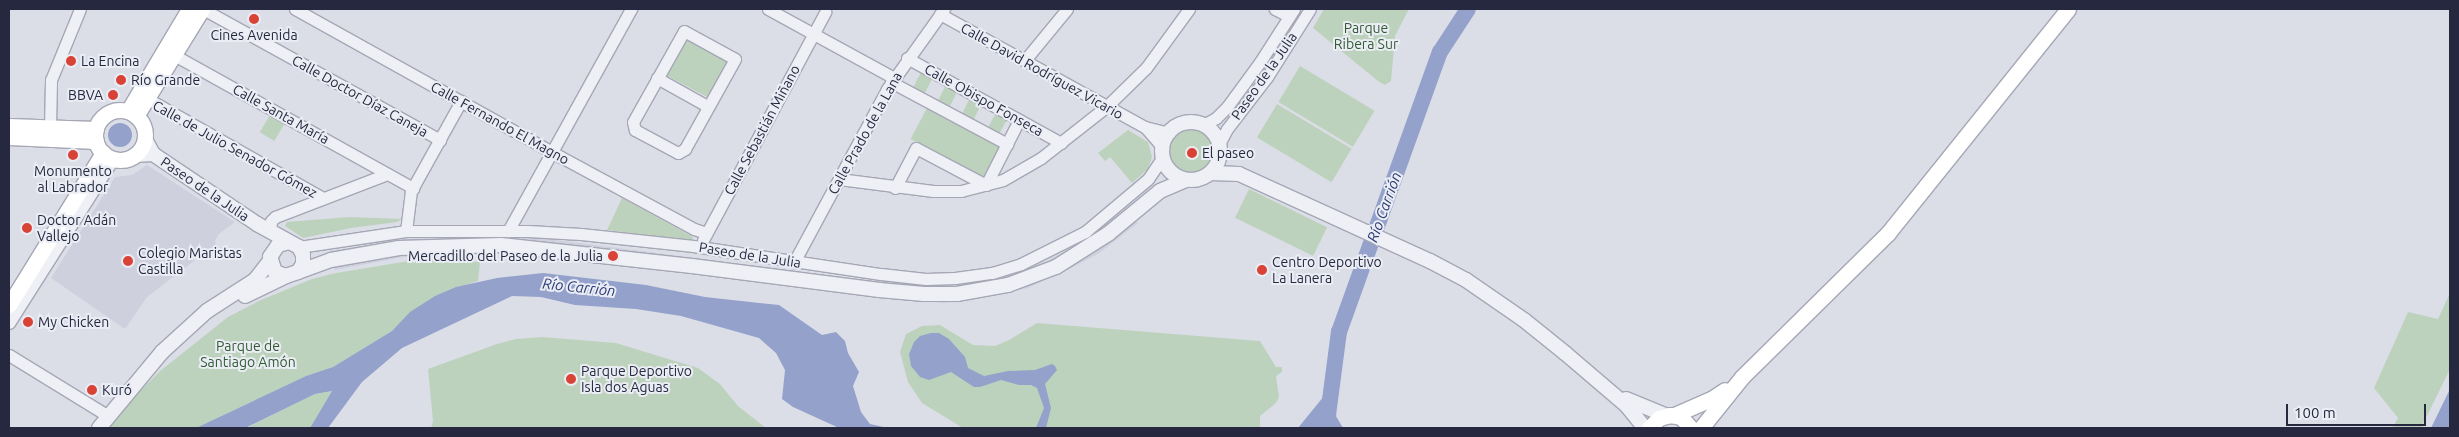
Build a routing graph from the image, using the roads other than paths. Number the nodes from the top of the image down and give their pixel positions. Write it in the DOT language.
graph roads {
  1 [pos="80,9"];
  2 [pos="189,9"];
  3 [pos="202,9"];
  4 [pos="295,9"];
  5 [pos="631,9"];
  6 [pos="768,9"];
  7 [pos="1067,9"];
  8 [pos="1189,9"];
  9 [pos="1275,9"];
  10 [pos="1310,9"];
  11 [pos="2068,9"];
  12 [pos="942,11"];
  13 [pos="825,12"];
  14 [pos="1292,13"];
  15 [pos="814,34"];
  16 [pos="174,56"];
  17 [pos="907,58"];
  18 [pos="1025,60"];
  19 [pos="657,78"];
  20 [pos="892,80"];
  21 [pos="148,99"];
  22 [pos="461,102"];
  23 [pos="707,106"];
  24 [pos="1107,106"];
  25 [pos="132,114"];
  26 [pos="1019,120"];
  27 [pos="1203,125"];
  28 [pos="9,126"];
  29 [pos="1145,127"];
  30 [pos="50,128"];
  31 [pos="1169,133"];
  32 [pos="9,137"];
  33 [pos="145,138"];
  34 [pos="440,140"];
  35 [pos="1061,143"];
  36 [pos="1007,144"];
  37 [pos="102,145"];
  38 [pos="1219,150"];
  39 [pos="552,152"];
  40 [pos="1163,152"];
  41 [pos="153,154"];
  42 [pos="135,155"];
  43 [pos="1170,171"];
  44 [pos="1211,172"];
  45 [pos="387,174"];
  46 [pos="1239,174"];
  47 [pos="839,179"];
  48 [pos="1186,180"];
  49 [pos="986,185"];
  50 [pos="413,188"];
  51 [pos="896,188"];
  52 [pos="1160,191"];
  53 [pos="323,198"];
  54 [pos="257,224"];
  55 [pos="270,231"];
  56 [pos="406,231"];
  57 [pos="508,231"];
  58 [pos="706,233"];
  59 [pos="699,247"];
  60 [pos="297,248"];
  61 [pos="270,257"];
  62 [pos="331,260"];
  63 [pos="794,262"];
  64 [pos="292,274"];
  65 [pos="10,304"];
  66 [pos="9,322"];
  67 [pos="175,340"];
  68 [pos="9,355"];
  69 [pos="1742,377"];
  70 [pos="1614,393"];
  71 [pos="1670,415"];
  72 [pos="108,416"];
  73 [pos="99,428"];
  74 [pos="1645,428"];
  75 [pos="1649,428"];
  76 [pos="1691,428"];
  77 [pos="1701,428"];
  1 -- 30 [label="street"];
  2 -- 25 [label="main road"];
  3 -- 16 [label="main road"];
  3 -- 34 [label="street, Calle Doctor Díaz Caneja"];
  4 -- 22 [label="street, Calle Fernando El Magno"];
  5 -- 39 [label="street"];
  6 -- 15 [label="street, Calle Obispo Fonseca"];
  7 -- 18 [label="street"];
  8 -- 24 [label="street"];
  9 -- 14 [label="street"];
  10 -- 38 [label="street, Paseo de la Julia"];
  11 -- 69 [label="main road"];
  12 -- 17 [label="street, Calle Prado de la Lana"];
  12 -- 18 [label="street, Calle David Rodríguez Vicario"];
  13 -- 15 [label="street, Calle Sebastián Miñano"];
  14 -- 27 [label="street, Paseo de la Julia"];
  15 -- 20 [label="street, Calle Obispo Fonseca"];
  15 -- 58 [label="street, Calle Sebastián Miñano"];
  16 -- 21 [label="main road"];
  16 -- 45 [label="street, Calle Santa María"];
  17 -- 20 [label="street, Calle Prado de la Lana"];
  17 -- 26 [label="street, Calle Obispo Fonseca"];
  18 -- 24 [label="street, Calle David Rodríguez Vicario"];
  19 -- 23 [label="street"];
  19 -- 23 [label="street"];
  19 -- 23 [label="street"];
  20 -- 36 [label="street, Calle Obispo Fonseca"];
  20 -- 47 [label="street, Calle Prado de la Lana"];
  21 -- 25 [label="main road"];
  21 -- 53 [label="street, Calle de Julio Senador Gómez"];
  22 -- 34 [label="street"];
  22 -- 39 [label="street, Calle Fernando El Magno"];
  24 -- 29 [label="street, Calle David Rodríguez Vicario"];
  24 -- 35 [label="street"];
  25 -- 33 [label="main road"];
  25 -- 37 [label="main road"];
  26 -- 35 [label="street, Calle Obispo Fonseca"];
  26 -- 36 [label="street"];
  27 -- 31 [label="street"];
  27 -- 38 [label="street"];
  28 -- 30 [label="main road"];
  29 -- 31 [label="street, Calle David Rodríguez Vicario"];
  29 -- 40 [label="street, Calle David Rodríguez Vicario"];
  30 -- 37 [label="main road"];
  31 -- 40 [label="street"];
  32 -- 37 [label="main road"];
  33 -- 41 [label="street, Paseo de la Julia"];
  33 -- 42 [label="main road"];
  34 -- 50 [label="street"];
  35 -- 49 [label="street"];
  36 -- 49 [label="street"];
  37 -- 42 [label="main road"];
  37 -- 65 [label="main road"];
  37 -- 66 [label="street"];
  38 -- 44 [label="street"];
  38 -- 46 [label="street"];
  39 -- 57 [label="street"];
  39 -- 58 [label="street, Calle Fernando El Magno"];
  40 -- 43 [label="street"];
  40 -- 63 [label="street, Paseo de la Julia"];
  41 -- 42 [label="street, Paseo de la Julia"];
  41 -- 54 [label="street, Paseo de la Julia"];
  43 -- 48 [label="street"];
  43 -- 52 [label="street, Paseo de la Julia"];
  44 -- 46 [label="street"];
  44 -- 48 [label="street"];
  45 -- 50 [label="street, Calle Santa María"];
  45 -- 53 [label="street"];
  46 -- 70 [label="street"];
  47 -- 51 [label="street"];
  47 -- 63 [label="street, Calle Prado de la Lana"];
  48 -- 52 [label="street, Paseo de la Julia"];
  49 -- 51 [label="street"];
  49 -- 51 [label="street"];
  50 -- 56 [label="street"];
  52 -- 62 [label="street, Paseo de la Julia"];
  53 -- 55 [label="street"];
  54 -- 55 [label="street, Paseo de la Julia"];
  54 -- 61 [label="street, Paseo de la Julia"];
  55 -- 60 [label="street, Paseo de la Julia"];
  56 -- 57 [label="street, Paseo de la Julia"];
  56 -- 60 [label="street, Paseo de la Julia"];
  57 -- 59 [label="street, Paseo de la Julia"];
  58 -- 59 [label="street, Calle Sebastián Miñano"];
  59 -- 63 [label="street, Paseo de la Julia"];
  60 -- 61 [label="street"];
  60 -- 62 [label="street, Paseo de la Julia"];
  60 -- 64 [label="street"];
  61 -- 64 [label="street"];
  61 -- 67 [label="street"];
  62 -- 64 [label="street, Paseo de la Julia"];
  64 -- 67 [label="street, Paseo de la Julia"];
  67 -- 72 [label="street"];
  68 -- 72 [label="street"];
  69 -- 71 [label="main road"];
  69 -- 77 [label="main road"];
  70 -- 71 [label="street"];
  70 -- 74 [label="street"];
  71 -- 75 [label="main road"];
  71 -- 76 [label="main road"];
  72 -- 73 [label="street"];
}
